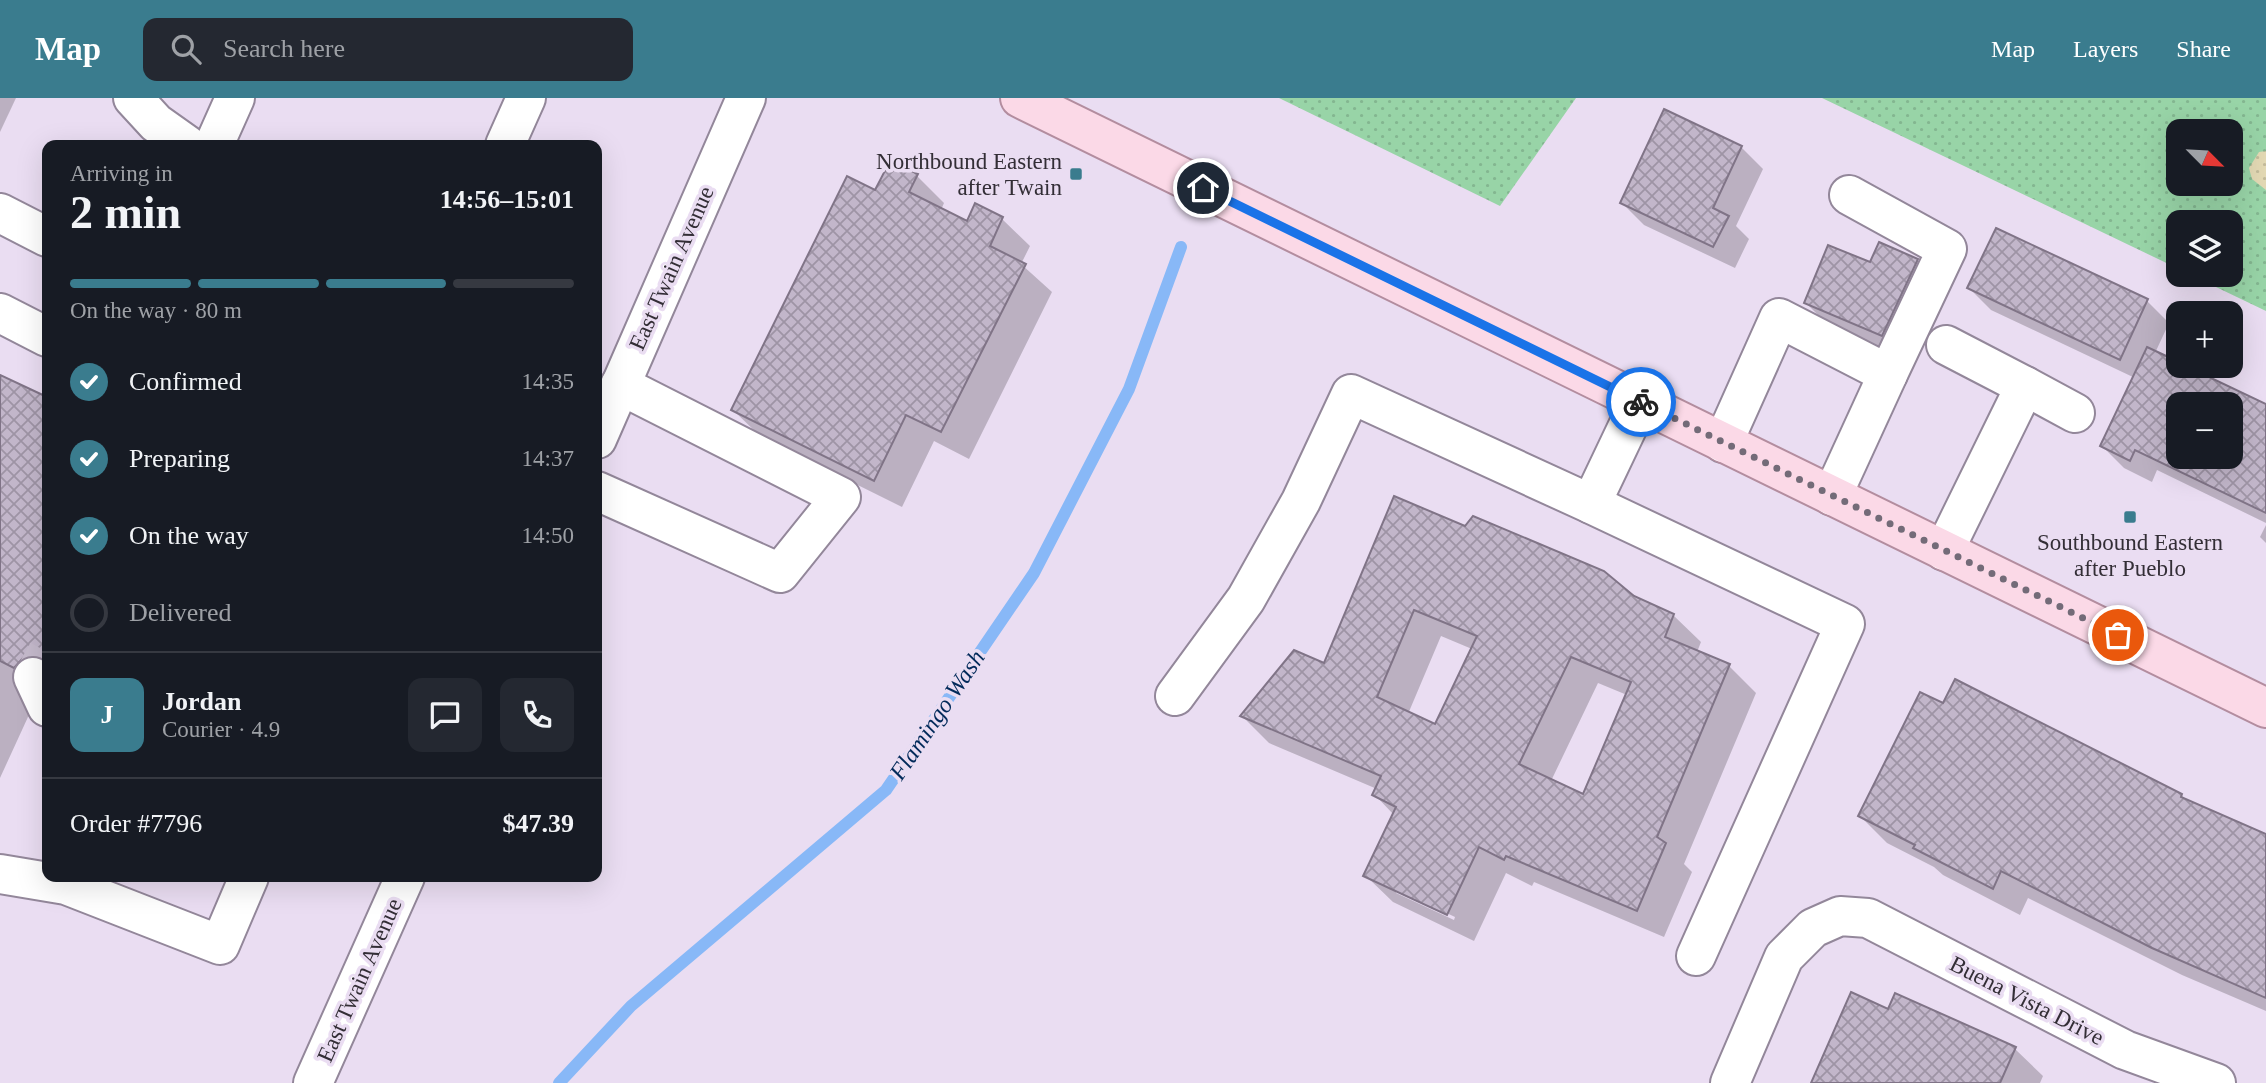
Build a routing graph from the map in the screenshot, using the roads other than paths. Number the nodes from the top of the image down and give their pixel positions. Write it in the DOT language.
graph roads {
  1 [pos="133,98"];
  2 [pos="235,98"];
  3 [pos="526,98"];
  4 [pos="746,98"];
  5 [pos="1020,98"];
  6 [pos="180,140"];
  7 [pos="216,140"];
  8 [pos="507,140"];
  9 [pos="1849,195"];
  10 [pos="0,213"];
  11 [pos="42,234"];
  12 [pos="0,313"];
  13 [pos="42,334"];
  14 [pos="1946,345"];
  15 [pos="1888,374"];
  16 [pos="620,386"];
  17 [pos="2025,386"];
  18 [pos="1640,401"];
  19 [pos="2075,413"];
  20 [pos="602,427"];
  21 [pos="1723,443"];
  22 [pos="602,493"];
  23 [pos="1832,496"];
  24 [pos="1591,504"];
  25 [pos="1944,551"];
  26 [pos="1175,695"];
  27 [pos="2266,708"];
  28 [pos="0,874"];
  29 [pos="42,882"];
  30 [pos="43,882"];
  31 [pos="246,882"];
  32 [pos="403,882"];
  33 [pos="89,885"];
  34 [pos="1696,956"];
  35 [pos="313,1083"];
  36 [pos="1730,1083"];
  37 [pos="2216,1083"];
  1 -- 6 [label="street"];
  2 -- 7 [label="street"];
  3 -- 8 [label="street"];
  4 -- 16 [label="street, East Twain Avenue"];
  5 -- 18 [label="main road"];
  9 -- 15 [label="street"];
  10 -- 11 [label="street"];
  12 -- 13 [label="street"];
  14 -- 17 [label="street"];
  15 -- 21 [label="street"];
  15 -- 23 [label="street"];
  16 -- 20 [label="street, East Twain Avenue"];
  16 -- 22 [label="street"];
  17 -- 19 [label="street"];
  17 -- 25 [label="street"];
  18 -- 21 [label="main road"];
  18 -- 24 [label="street"];
  21 -- 23 [label="main road"];
  23 -- 25 [label="main road"];
  24 -- 26 [label="street"];
  24 -- 34 [label="street"];
  25 -- 27 [label="main road"];
  28 -- 29 [label="street"];
  30 -- 33 [label="street"];
  31 -- 33 [label="street"];
  32 -- 35 [label="street, East Twain Avenue"];
  36 -- 37 [label="street, Buena Vista Drive"];
}
